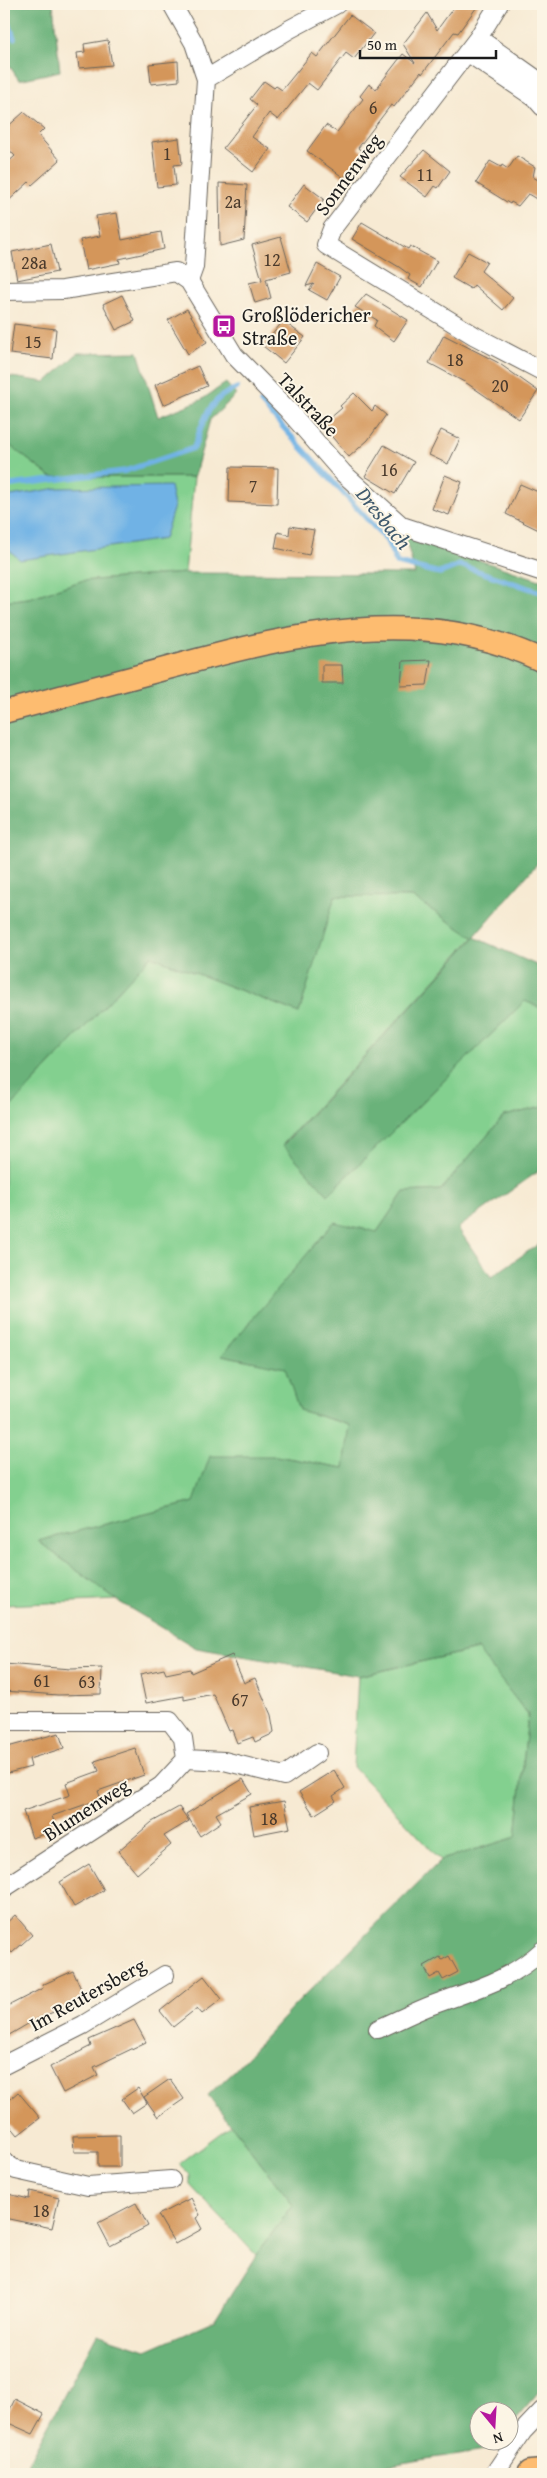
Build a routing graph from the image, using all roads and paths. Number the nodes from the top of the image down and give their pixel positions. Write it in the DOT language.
graph roads {
  1 [pos="172,4"];
  2 [pos="337,4"];
  3 [pos="499,4"];
  4 [pos="472,45"];
  5 [pos="206,79"];
  6 [pos="543,84"];
  7 [pos="543,106"];
  8 [pos="189,281"];
  9 [pos="4,291"];
  10 [pos="540,370"];
  11 [pos="543,572"];
  12 [pos="543,661"];
  13 [pos="4,712"];
  14 [pos="4,1721"];
  15 [pos="317,1753"];
  16 [pos="186,1759"];
  17 [pos="4,1888"];
  18 [pos="543,1950"];
  19 [pos="165,1975"];
  20 [pos="378,2029"];
  21 [pos="4,2065"];
  22 [pos="4,2162"];
  23 [pos="171,2180"];
  24 [pos="543,2410"];
  25 [pos="543,2473"];
  26 [pos="494,2474"];
  27 [pos="531,2474"];
  1 -- 5 [label="street"];
  2 -- 5 [label="street"];
  3 -- 4 [label="street, Sonnenweg"];
  4 -- 6 [label="street"];
  4 -- 7 [label="street"];
  4 -- 10 [label="street, Sonnenweg"];
  5 -- 8 [label="street"];
  8 -- 9 [label="street"];
  8 -- 11 [label="street, Talstraße"];
  12 -- 13 [label="main road"];
  14 -- 16 [label="street"];
  15 -- 16 [label="street"];
  16 -- 17 [label="street, Blumenweg"];
  18 -- 20 [label="street"];
  19 -- 21 [label="street, Im Reutersberg"];
  22 -- 23 [label="street"];
  24 -- 26 [label="street"];
  25 -- 27 [label="highway"];
}
